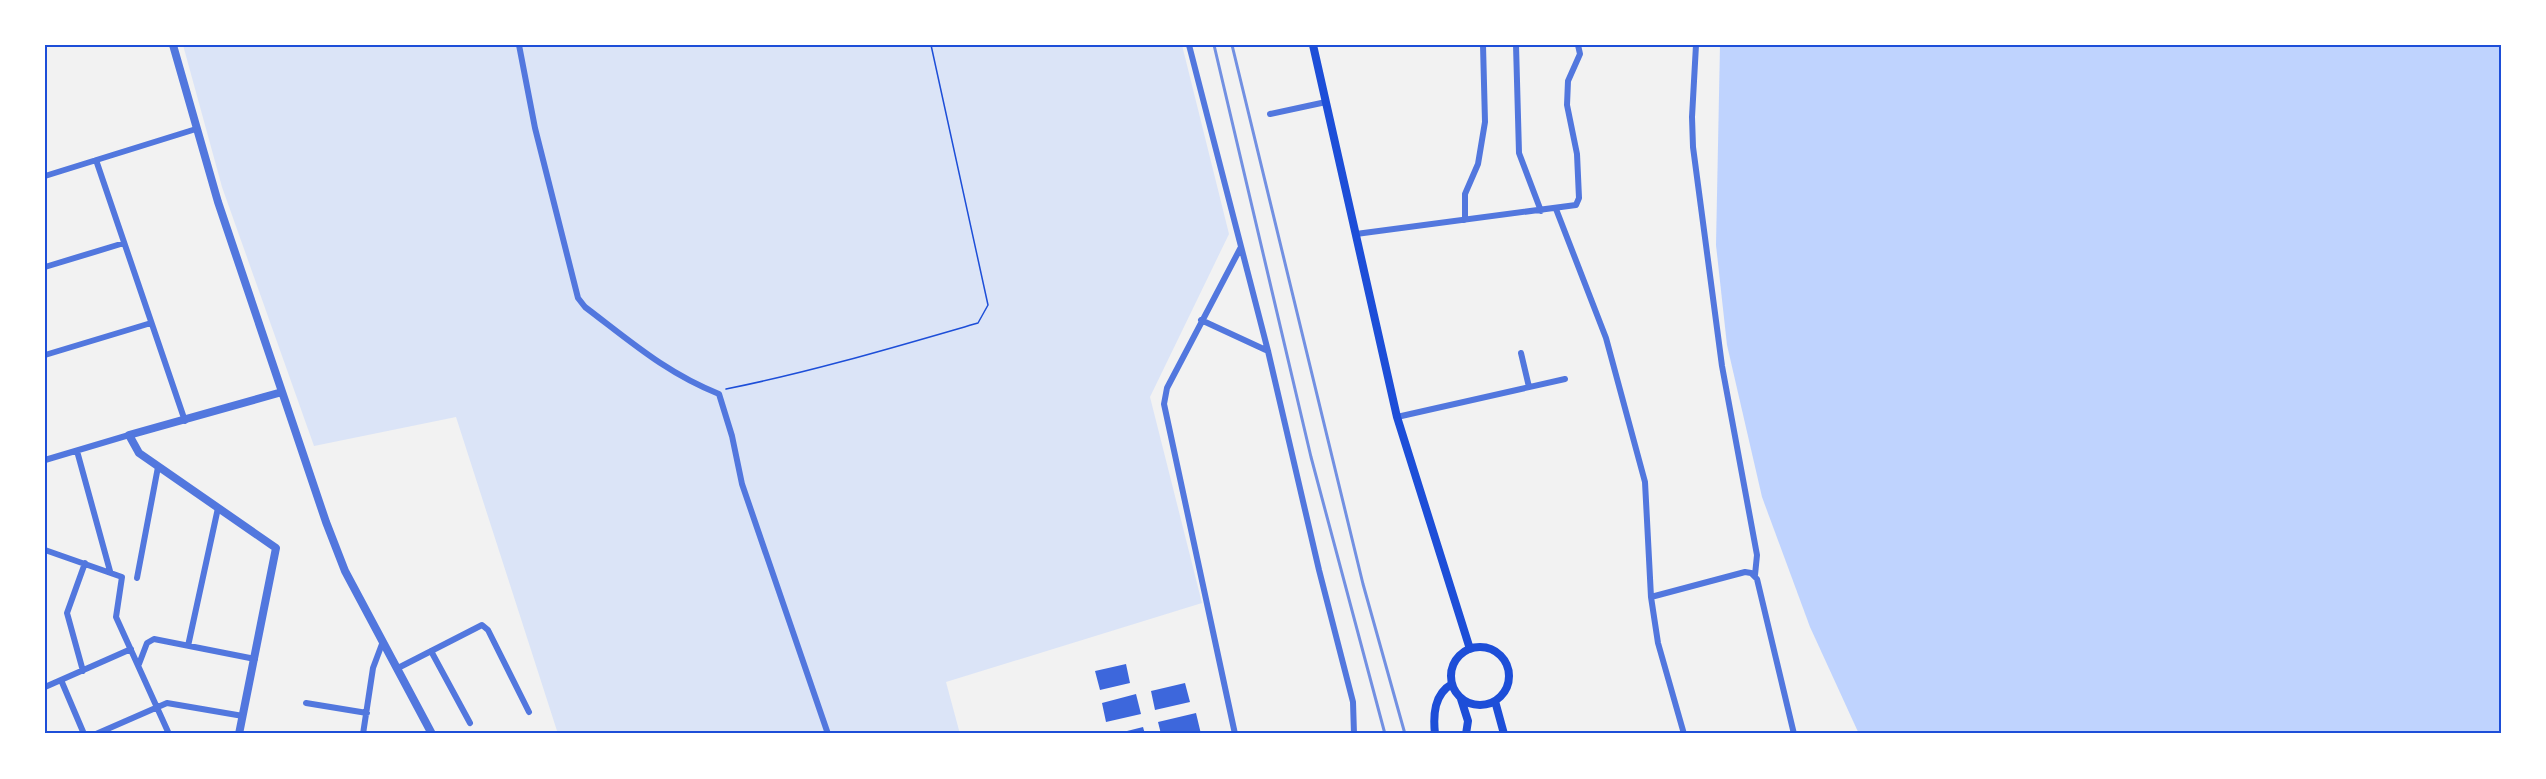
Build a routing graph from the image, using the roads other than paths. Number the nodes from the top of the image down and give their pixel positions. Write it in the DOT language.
graph roads {
  1 [pos="173,45"];
  2 [pos="519,45"];
  3 [pos="1189,45"];
  4 [pos="1313,45"];
  5 [pos="1483,45"];
  6 [pos="1516,45"];
  7 [pos="1578,45"];
  8 [pos="1696,45"];
  9 [pos="1326,102"];
  10 [pos="1270,114"];
  11 [pos="196,129"];
  12 [pos="96,160"];
  13 [pos="45,176"];
  14 [pos="1556,209"];
  15 [pos="1541,211"];
  16 [pos="1465,220"];
  17 [pos="1356,234"];
  18 [pos="124,243"];
  19 [pos="1241,247"];
  20 [pos="45,267"];
  21 [pos="1201,320"];
  22 [pos="151,323"];
  23 [pos="1268,351"];
  24 [pos="1521,352"];
  25 [pos="45,355"];
  26 [pos="1565,379"];
  27 [pos="1529,387"];
  28 [pos="282,392"];
  29 [pos="1397,417"];
  30 [pos="184,421"];
  31 [pos="129,435"];
  32 [pos="77,452"];
  33 [pos="45,460"];
  34 [pos="158,467"];
  35 [pos="218,508"];
  36 [pos="45,550"];
  37 [pos="85,563"];
  38 [pos="110,571"];
  39 [pos="1755,575"];
  40 [pos="137,578"];
  41 [pos="1651,597"];
  42 [pos="382,644"];
  43 [pos="188,646"];
  44 [pos="131,649"];
  45 [pos="1470,649"];
  46 [pos="431,651"];
  47 [pos="255,659"];
  48 [pos="139,664"];
  49 [pos="398,668"];
  50 [pos="83,671"];
  51 [pos="61,680"];
  52 [pos="1452,684"];
  53 [pos="45,687"];
  54 [pos="1461,699"];
  55 [pos="1495,701"];
  56 [pos="306,703"];
  57 [pos="1481,705"];
  58 [pos="157,708"];
  59 [pos="529,712"];
  60 [pos="366,713"];
  61 [pos="243,716"];
  62 [pos="1468,721"];
  63 [pos="470,723"];
  64 [pos="113,731"];
  65 [pos="84,734"];
  66 [pos="96,734"];
  67 [pos="169,734"];
  68 [pos="239,734"];
  69 [pos="363,734"];
  70 [pos="432,734"];
  71 [pos="828,734"];
  72 [pos="1235,734"];
  73 [pos="1354,734"];
  74 [pos="1435,734"];
  75 [pos="1466,734"];
  76 [pos="1504,734"];
  77 [pos="1684,734"];
  78 [pos="1794,734"];
  1 -- 11 [label="street"];
  2 -- 71 [label="street"];
  3 -- 19 [label="street"];
  4 -- 9 [label="main road"];
  5 -- 16 [label="street"];
  6 -- 15 [label="street"];
  7 -- 14 [label="street"];
  8 -- 39 [label="street"];
  9 -- 10 [label="street"];
  9 -- 17 [label="main road"];
  11 -- 12 [label="street"];
  11 -- 28 [label="street"];
  12 -- 13 [label="street"];
  12 -- 18 [label="street"];
  14 -- 15 [label="street"];
  14 -- 41 [label="street"];
  15 -- 16 [label="street"];
  16 -- 17 [label="street"];
  17 -- 29 [label="main road"];
  18 -- 20 [label="street"];
  18 -- 22 [label="street"];
  19 -- 21 [label="street"];
  19 -- 23 [label="street"];
  21 -- 23 [label="street"];
  21 -- 72 [label="street"];
  22 -- 25 [label="street"];
  22 -- 30 [label="street"];
  23 -- 73 [label="street"];
  24 -- 27 [label="street"];
  26 -- 27 [label="street"];
  27 -- 29 [label="street"];
  28 -- 30 [label="street"];
  28 -- 42 [label="street"];
  29 -- 45 [label="main road"];
  30 -- 31 [label="street"];
  31 -- 32 [label="street"];
  31 -- 34 [label="street"];
  32 -- 33 [label="street"];
  32 -- 38 [label="street"];
  34 -- 35 [label="street"];
  34 -- 40 [label="street"];
  35 -- 43 [label="street"];
  35 -- 47 [label="street"];
  36 -- 37 [label="street"];
  37 -- 38 [label="street"];
  37 -- 50 [label="street"];
  38 -- 44 [label="street"];
  39 -- 41 [label="street"];
  39 -- 78 [label="street"];
  41 -- 77 [label="street"];
  42 -- 49 [label="street"];
  42 -- 60 [label="street"];
  43 -- 47 [label="street"];
  43 -- 48 [label="street"];
  44 -- 48 [label="street"];
  44 -- 50 [label="street"];
  45 -- 52 [label="main road"];
  45 -- 55 [label="main road"];
  46 -- 49 [label="street"];
  46 -- 59 [label="street"];
  46 -- 63 [label="street"];
  47 -- 61 [label="street"];
  48 -- 58 [label="street"];
  49 -- 70 [label="street"];
  50 -- 51 [label="street"];
  51 -- 53 [label="street"];
  51 -- 65 [label="street"];
  52 -- 54 [label="main road"];
  52 -- 74 [label="main road"];
  54 -- 57 [label="main road"];
  54 -- 62 [label="main road"];
  55 -- 57 [label="main road"];
  55 -- 76 [label="main road"];
  56 -- 60 [label="street"];
  57 -- 62 [label="main road"];
  58 -- 61 [label="street"];
  58 -- 64 [label="street"];
  58 -- 67 [label="street"];
  60 -- 69 [label="street"];
  61 -- 68 [label="street"];
  62 -- 75 [label="main road"];
  64 -- 66 [label="street"];
}
